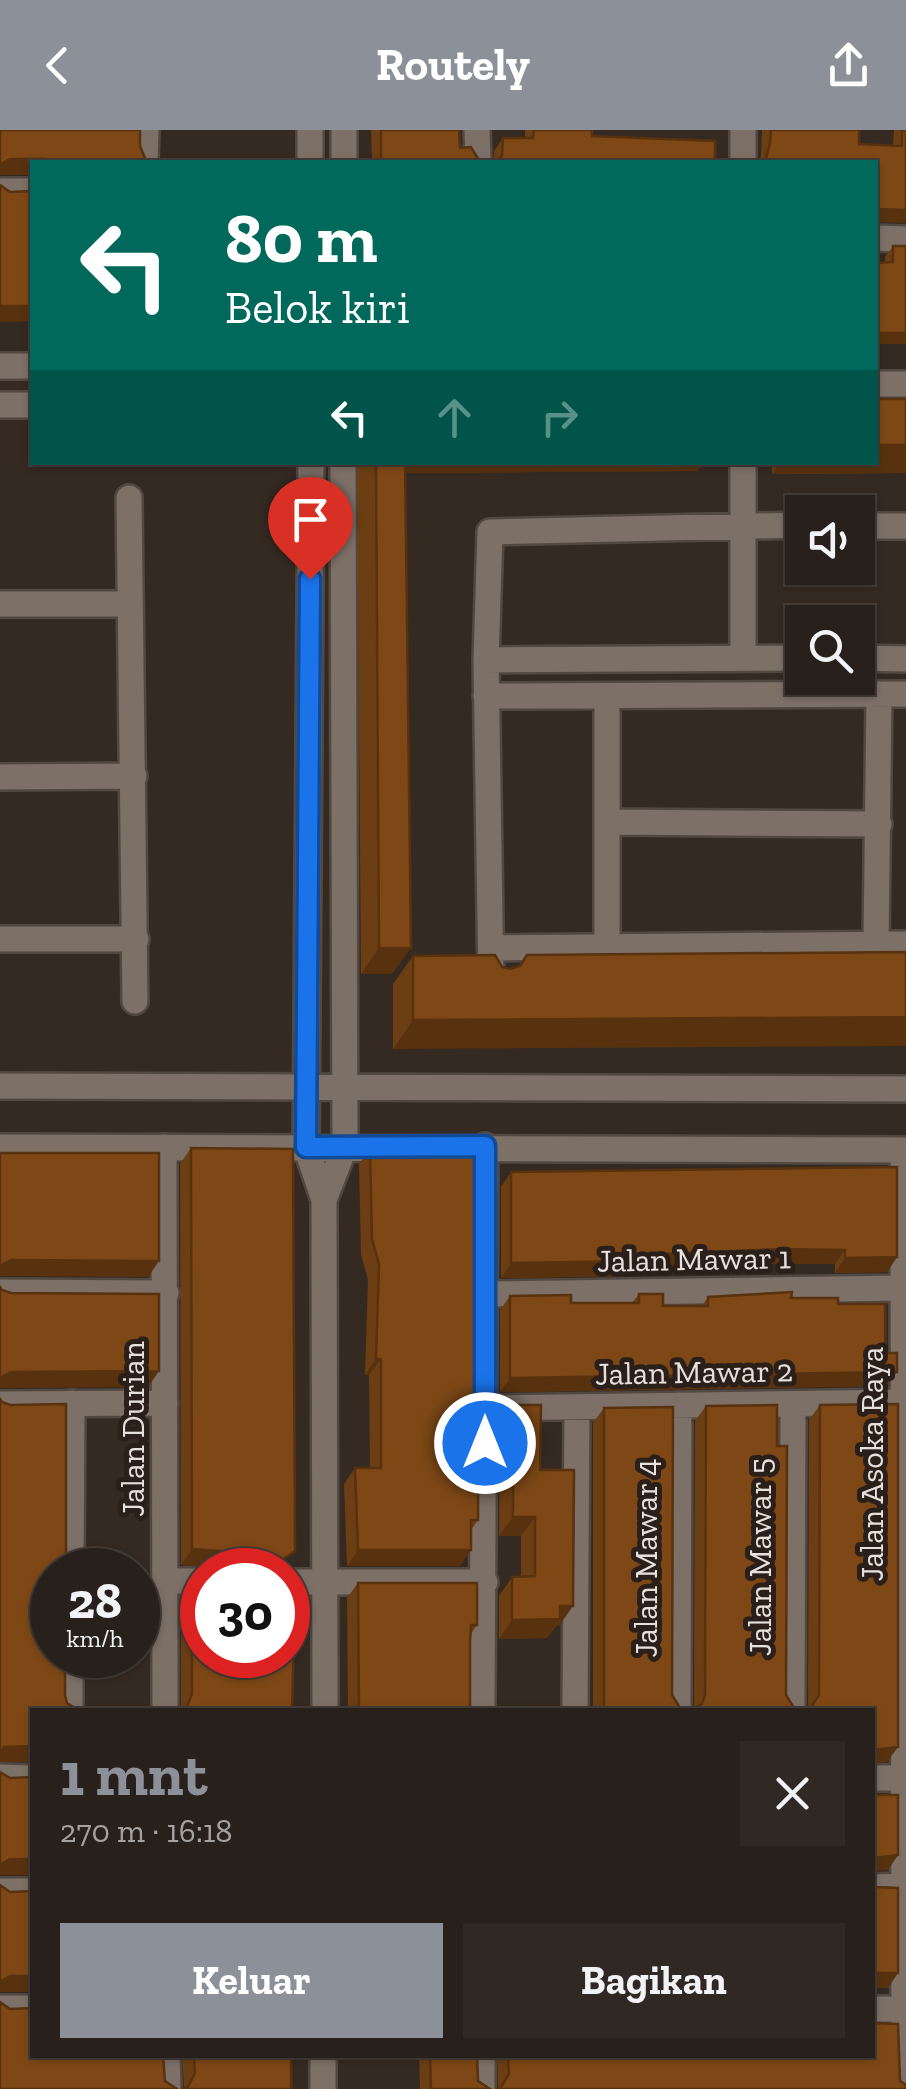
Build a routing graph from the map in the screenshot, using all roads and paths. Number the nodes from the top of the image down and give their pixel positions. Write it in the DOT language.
graph roads {
  1 [pos="146,130"];
  2 [pos="310,130"];
  3 [pos="344,130"];
  4 [pos="477,130"];
  5 [pos="743,130"];
  6 [pos="146,160"];
  7 [pos="310,160"];
  8 [pos="344,160"];
  9 [pos="478,160"];
  10 [pos="743,160"];
  11 [pos="0,191"];
  12 [pos="30,191"];
  13 [pos="878,238"];
  14 [pos="906,239"];
  15 [pos="0,366"];
  16 [pos="30,366"];
  17 [pos="878,384"];
  18 [pos="906,384"];
  19 [pos="0,405"];
  20 [pos="30,405"];
  21 [pos="311,465"];
  22 [pos="343,465"];
  23 [pos="743,465"];
  24 [pos="129,498"];
  25 [pos="743,525"];
  26 [pos="785,526"];
  27 [pos="875,526"];
  28 [pos="906,526"];
  29 [pos="0,604"];
  30 [pos="130,604"];
  31 [pos="743,657"];
  32 [pos="785,658"];
  33 [pos="875,658"];
  34 [pos="906,658"];
  35 [pos="486,660"];
  36 [pos="878,694"];
  37 [pos="906,694"];
  38 [pos="486,696"];
  39 [pos="607,696"];
  40 [pos="134,776"];
  41 [pos="0,777"];
  42 [pos="610,822"];
  43 [pos="879,824"];
  44 [pos="0,939"];
  45 [pos="136,939"];
  46 [pos="876,944"];
  47 [pos="906,944"];
  48 [pos="607,946"];
  49 [pos="492,948"];
  50 [pos="491,982"];
  51 [pos="135,1001"];
  52 [pos="306,1085"];
  53 [pos="344,1085"];
  54 [pos="0,1086"];
  55 [pos="906,1090"];
  56 [pos="345,1146"];
  57 [pos="485,1146"];
  58 [pos="0,1147"];
  59 [pos="306,1147"];
  60 [pos="164,1148"];
  61 [pos="905,1150"];
  62 [pos="324,1200"];
  63 [pos="904,1288"];
  64 [pos="0,1292"];
  65 [pos="166,1293"];
  66 [pos="486,1294"];
  67 [pos="905,1402"];
  68 [pos="72,1403"];
  69 [pos="165,1403"];
  70 [pos="0,1404"];
  71 [pos="794,1404"];
  72 [pos="678,1405"];
  73 [pos="577,1406"];
  74 [pos="485,1408"];
  75 [pos="71,1548"];
  76 [pos="166,1580"];
  77 [pos="180,1580"];
  78 [pos="485,1582"];
  79 [pos="310,1583"];
  80 [pos="326,1583"];
  81 [pos="906,1592"];
  82 [pos="70,1678"];
  83 [pos="70,1708"];
  84 [pos="166,1708"];
  85 [pos="325,1708"];
  86 [pos="482,1708"];
  87 [pos="574,1708"];
  88 [pos="678,1708"];
  89 [pos="792,1708"];
  90 [pos="0,1777"];
  91 [pos="30,1778"];
  92 [pos="875,1778"];
  93 [pos="904,1778"];
  94 [pos="875,1886"];
  95 [pos="904,1886"];
  96 [pos="0,1891"];
  97 [pos="30,1891"];
  98 [pos="0,2008"];
  99 [pos="30,2008"];
  100 [pos="875,2009"];
  101 [pos="905,2009"];
  102 [pos="168,2058"];
  103 [pos="323,2058"];
  104 [pos="482,2058"];
  105 [pos="168,2089"];
  106 [pos="323,2089"];
  107 [pos="482,2089"];
  108 [pos="904,2089"];
  1 -- 6 [label="street"];
  2 -- 7 [label="street"];
  3 -- 8 [label="street"];
  4 -- 9 [label="street"];
  5 -- 10 [label="street"];
  11 -- 12 [label="street"];
  13 -- 14 [label="street"];
  15 -- 16 [label="street"];
  17 -- 18 [label="street"];
  19 -- 20 [label="street"];
  21 -- 52 [label="street"];
  22 -- 53 [label="street"];
  23 -- 25 [label="street"];
  24 -- 30 [label="street"];
  25 -- 26 [label="street"];
  25 -- 31 [label="street"];
  25 -- 35 [label="street"];
  27 -- 28 [label="street"];
  29 -- 30 [label="street"];
  30 -- 40 [label="street"];
  31 -- 32 [label="street"];
  31 -- 35 [label="street"];
  33 -- 34 [label="street"];
  35 -- 38 [label="street"];
  36 -- 37 [label="street"];
  36 -- 39 [label="street"];
  36 -- 43 [label="street"];
  38 -- 39 [label="street"];
  38 -- 49 [label="street"];
  39 -- 42 [label="street"];
  40 -- 41 [label="street"];
  40 -- 45 [label="street"];
  42 -- 43 [label="street"];
  42 -- 48 [label="street"];
  43 -- 46 [label="street"];
  44 -- 45 [label="street"];
  45 -- 51 [label="street"];
  46 -- 47 [label="street"];
  46 -- 48 [label="street"];
  48 -- 49 [label="street"];
  49 -- 50 [label="street"];
  52 -- 53 [label="street"];
  52 -- 54 [label="street"];
  52 -- 59 [label="street"];
  53 -- 55 [label="street"];
  53 -- 56 [label="street"];
  56 -- 57 [label="street"];
  56 -- 59 [label="street"];
  56 -- 62 [label="street"];
  57 -- 61 [label="street"];
  57 -- 66 [label="street"];
  58 -- 60 [label="street"];
  59 -- 60 [label="street"];
  59 -- 62 [label="street"];
  60 -- 65 [label="street, Jalan Durian"];
  61 -- 63 [label="street, Jalan Asoka Raya"];
  62 -- 80 [label="street"];
  63 -- 66 [label="street, Jalan Mawar 1"];
  63 -- 67 [label="street, Jalan Asoka Raya"];
  64 -- 65 [label="street"];
  65 -- 69 [label="street, Jalan Durian"];
  66 -- 74 [label="street"];
  67 -- 71 [label="street, Jalan Mawar 2"];
  67 -- 81 [label="street, Jalan Asoka Raya"];
  68 -- 69 [label="street"];
  68 -- 70 [label="street"];
  68 -- 75 [label="street"];
  69 -- 76 [label="street, Jalan Durian"];
  71 -- 72 [label="street, Jalan Mawar 2"];
  71 -- 89 [label="street, Jalan Mawar 5"];
  72 -- 73 [label="street, Jalan Mawar 2"];
  72 -- 88 [label="street, Jalan Mawar 4"];
  73 -- 74 [label="street, Jalan Mawar 2"];
  73 -- 87 [label="street"];
  74 -- 78 [label="street"];
  76 -- 77 [label="street"];
  76 -- 84 [label="street, Jalan Durian"];
  78 -- 80 [label="street"];
  78 -- 86 [label="street"];
  79 -- 80 [label="street"];
  80 -- 85 [label="street"];
  81 -- 93 [label="street, Jalan Asoka Raya"];
  82 -- 83 [label="street"];
  90 -- 91 [label="street"];
  92 -- 93 [label="street"];
  93 -- 95 [label="street, Jalan Asoka Raya"];
  94 -- 95 [label="street"];
  95 -- 101 [label="street, Jalan Asoka Raya"];
  96 -- 97 [label="street"];
  98 -- 99 [label="street"];
  100 -- 101 [label="street"];
  101 -- 108 [label="street, Jalan Asoka Raya"];
  102 -- 105 [label="street"];
  103 -- 106 [label="street"];
  104 -- 107 [label="street"];
}
